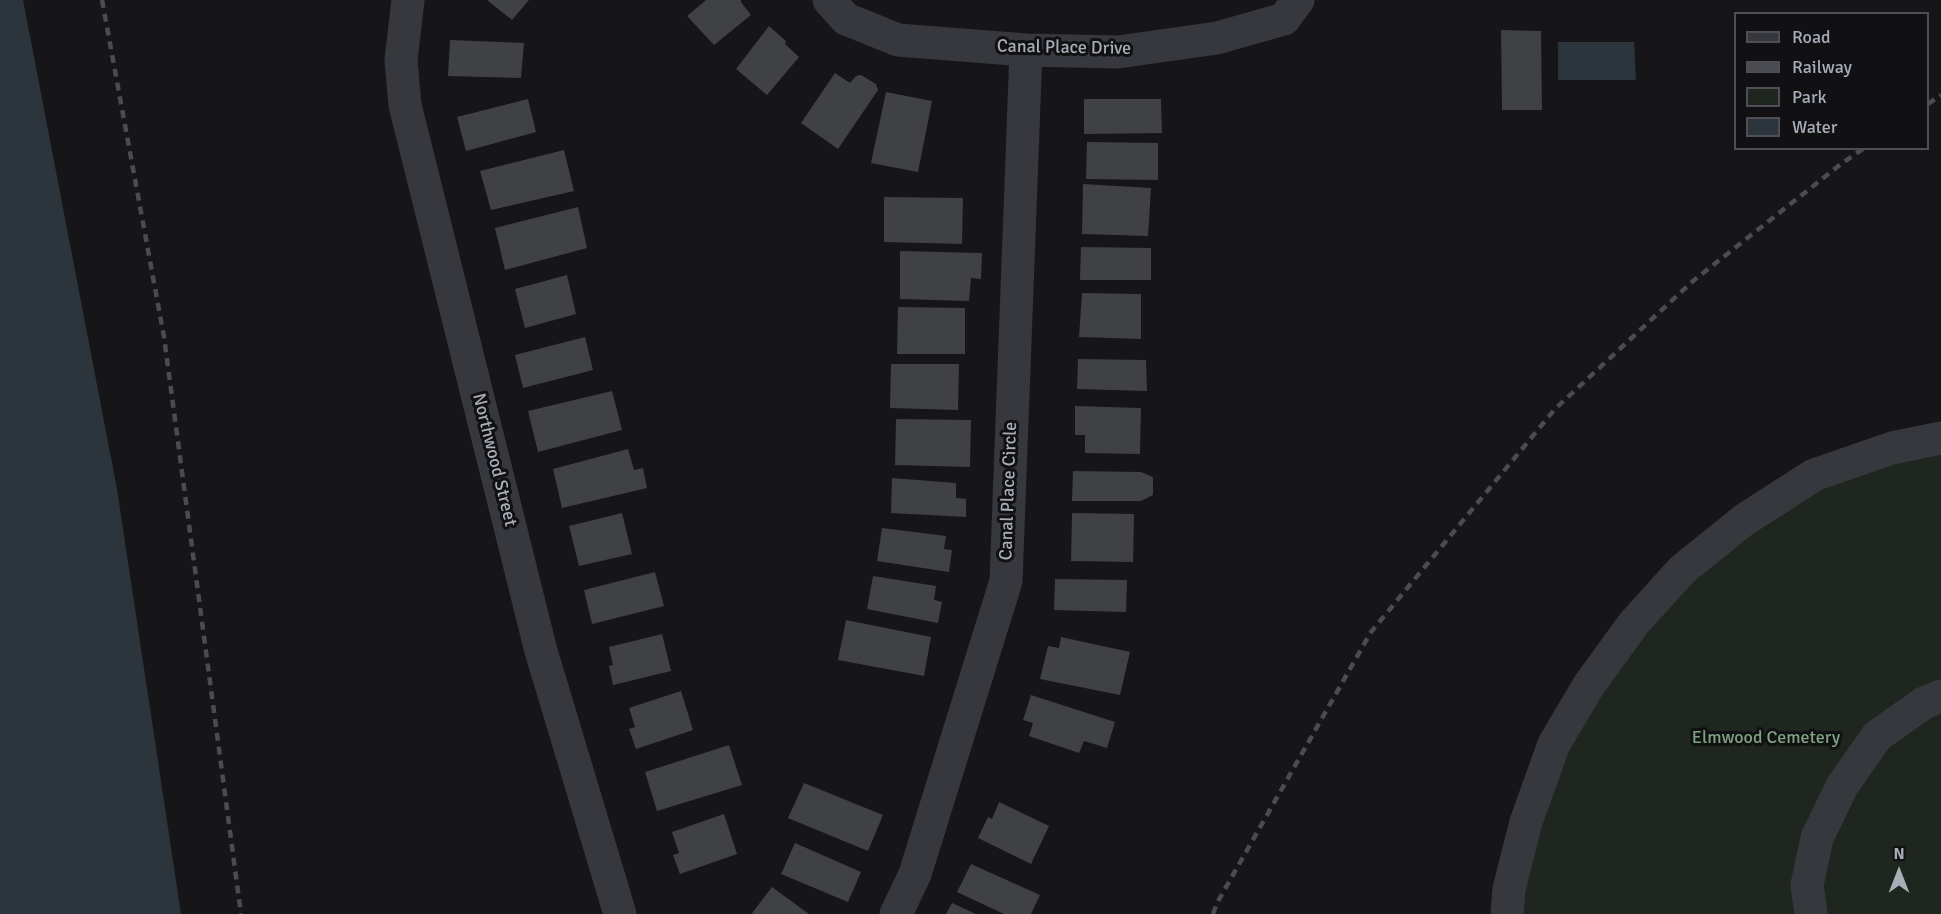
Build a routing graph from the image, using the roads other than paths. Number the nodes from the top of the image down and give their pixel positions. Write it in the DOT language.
graph roads {
  1 [pos="408,0"];
  2 [pos="829,0"];
  3 [pos="1298,0"];
  4 [pos="1026,51"];
  5 [pos="1941,438"];
  6 [pos="1941,696"];
  7 [pos="620,914"];
  8 [pos="896,914"];
  9 [pos="1507,914"];
  10 [pos="1811,914"];
  1 -- 7 [label="street, Northwood Street"];
  2 -- 4 [label="street, Canal Place Drive"];
  3 -- 4 [label="street, Canal Place Drive"];
  4 -- 8 [label="street, Canal Place Circle"];
  5 -- 9 [label="street"];
  6 -- 10 [label="street"];
}
